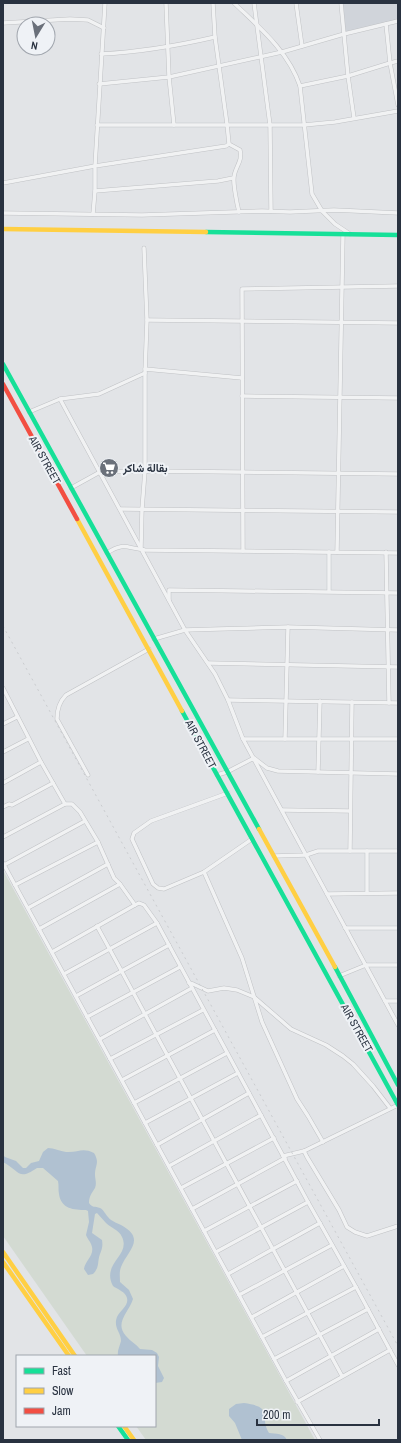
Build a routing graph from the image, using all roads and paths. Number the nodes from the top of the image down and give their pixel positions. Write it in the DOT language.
graph roads {
  1 [pos="105,3"];
  2 [pos="166,3"];
  3 [pos="213,3"];
  4 [pos="234,3"];
  5 [pos="254,3"];
  6 [pos="296,3"];
  7 [pos="341,3"];
  8 [pos="398,21"];
  9 [pos="3,23"];
  10 [pos="386,24"];
  11 [pos="257,26"];
  12 [pos="104,28"];
  13 [pos="344,34"];
  14 [pos="215,37"];
  15 [pos="302,46"];
  16 [pos="168,47"];
  17 [pos="282,52"];
  18 [pos="101,54"];
  19 [pos="261,56"];
  20 [pos="398,61"];
  21 [pos="390,62"];
  22 [pos="219,65"];
  23 [pos="348,76"];
  24 [pos="169,77"];
  25 [pos="99,84"];
  26 [pos="300,86"];
  27 [pos="398,105"];
  28 [pos="398,111"];
  29 [pos="354,118"];
  30 [pos="227,124"];
  31 [pos="97,125"];
  32 [pos="174,125"];
  33 [pos="270,125"];
  34 [pos="304,125"];
  35 [pos="228,144"];
  36 [pos="95,166"];
  37 [pos="233,178"];
  38 [pos="3,183"];
  39 [pos="95,191"];
  40 [pos="271,211"];
  41 [pos="322,211"];
  42 [pos="239,212"];
  43 [pos="3,213"];
  44 [pos="398,213"];
  45 [pos="93,214"];
  46 [pos="3,229"];
  47 [pos="343,234"];
  48 [pos="350,234"];
  49 [pos="398,235"];
  50 [pos="144,248"];
  51 [pos="398,286"];
  52 [pos="342,287"];
  53 [pos="147,320"];
  54 [pos="242,321"];
  55 [pos="341,323"];
  56 [pos="398,323"];
  57 [pos="3,364"];
  58 [pos="145,371"];
  59 [pos="242,378"];
  60 [pos="3,384"];
  61 [pos="242,396"];
  62 [pos="340,398"];
  63 [pos="398,398"];
  64 [pos="60,399"];
  65 [pos="29,412"];
  66 [pos="145,471"];
  67 [pos="100,472"];
  68 [pos="242,472"];
  69 [pos="338,473"];
  70 [pos="398,474"];
  71 [pos="71,488"];
  72 [pos="120,509"];
  73 [pos="142,509"];
  74 [pos="243,510"];
  75 [pos="338,512"];
  76 [pos="398,512"];
  77 [pos="142,549"];
  78 [pos="243,551"];
  79 [pos="329,552"];
  80 [pos="337,552"];
  81 [pos="386,552"];
  82 [pos="107,553"];
  83 [pos="398,553"];
  84 [pos="329,592"];
  85 [pos="386,593"];
  86 [pos="398,593"];
  87 [pos="169,600"];
  88 [pos="288,627"];
  89 [pos="185,630"];
  90 [pos="387,630"];
  91 [pos="398,630"];
  92 [pos="154,639"];
  93 [pos="149,649"];
  94 [pos="208,663"];
  95 [pos="287,665"];
  96 [pos="388,666"];
  97 [pos="398,667"];
  98 [pos="3,688"];
  99 [pos="4,695"];
  100 [pos="228,700"];
  101 [pos="286,700"];
  102 [pos="320,701"];
  103 [pos="352,702"];
  104 [pos="389,703"];
  105 [pos="398,703"];
  106 [pos="17,717"];
  107 [pos="3,724"];
  108 [pos="28,739"];
  109 [pos="243,739"];
  110 [pos="285,739"];
  111 [pos="319,739"];
  112 [pos="352,739"];
  113 [pos="398,739"];
  114 [pos="3,752"];
  115 [pos="254,758"];
  116 [pos="41,762"];
  117 [pos="227,772"];
  118 [pos="318,772"];
  119 [pos="351,773"];
  120 [pos="398,774"];
  121 [pos="88,775"];
  122 [pos="217,775"];
  123 [pos="3,783"];
  124 [pos="53,783"];
  125 [pos="228,794"];
  126 [pos="65,804"];
  127 [pos="3,807"];
  128 [pos="282,810"];
  129 [pos="350,811"];
  130 [pos="85,821"];
  131 [pos="3,837"];
  132 [pos="252,839"];
  133 [pos="98,842"];
  134 [pos="350,851"];
  135 [pos="367,851"];
  136 [pos="398,851"];
  137 [pos="306,855"];
  138 [pos="274,856"];
  139 [pos="4,864"];
  140 [pos="108,864"];
  141 [pos="204,872"];
  142 [pos="120,884"];
  143 [pos="15,885"];
  144 [pos="366,893"];
  145 [pos="398,893"];
  146 [pos="327,894"];
  147 [pos="135,904"];
  148 [pos="28,908"];
  149 [pos="157,924"];
  150 [pos="97,926"];
  151 [pos="345,928"];
  152 [pos="398,928"];
  153 [pos="39,929"];
  154 [pos="168,945"];
  155 [pos="109,949"];
  156 [pos="52,952"];
  157 [pos="366,965"];
  158 [pos="398,965"];
  159 [pos="180,967"];
  160 [pos="121,970"];
  161 [pos="64,974"];
  162 [pos="339,976"];
  163 [pos="189,983"];
  164 [pos="192,988"];
  165 [pos="133,993"];
  166 [pos="76,996"];
  167 [pos="254,997"];
  168 [pos="385,1001"];
  169 [pos="398,1001"];
  170 [pos="203,1010"];
  171 [pos="146,1014"];
  172 [pos="88,1017"];
  173 [pos="398,1025"];
  174 [pos="215,1030"];
  175 [pos="157,1035"];
  176 [pos="100,1040"];
  177 [pos="227,1053"];
  178 [pos="168,1056"];
  179 [pos="110,1059"];
  180 [pos="238,1073"];
  181 [pos="180,1078"];
  182 [pos="122,1080"];
  183 [pos="398,1085"];
  184 [pos="250,1094"];
  185 [pos="191,1098"];
  186 [pos="134,1103"];
  187 [pos="398,1105"];
  188 [pos="390,1108"];
  189 [pos="262,1115"];
  190 [pos="203,1120"];
  191 [pos="145,1123"];
  192 [pos="274,1138"];
  193 [pos="214,1141"];
  194 [pos="323,1142"];
  195 [pos="158,1145"];
  196 [pos="304,1151"];
  197 [pos="284,1157"];
  198 [pos="226,1163"];
  199 [pos="169,1166"];
  200 [pos="297,1181"];
  201 [pos="238,1184"];
  202 [pos="181,1188"];
  203 [pos="308,1202"];
  204 [pos="250,1206"];
  205 [pos="192,1209"];
  206 [pos="320,1223"];
  207 [pos="261,1226"];
  208 [pos="398,1226"];
  209 [pos="204,1231"];
  210 [pos="332,1245"];
  211 [pos="273,1248"];
  212 [pos="3,1252"];
  213 [pos="216,1252"];
  214 [pos="3,1262"];
  215 [pos="344,1266"];
  216 [pos="285,1270"];
  217 [pos="228,1274"];
  218 [pos="356,1287"];
  219 [pos="296,1292"];
  220 [pos="239,1295"];
  221 [pos="368,1309"];
  222 [pos="308,1312"];
  223 [pos="252,1317"];
  224 [pos="379,1329"];
  225 [pos="319,1335"];
  226 [pos="262,1337"];
  227 [pos="390,1350"];
  228 [pos="68,1355"];
  229 [pos="74,1355"];
  230 [pos="331,1356"];
  231 [pos="274,1359"];
  232 [pos="398,1365"];
  233 [pos="342,1376"];
  234 [pos="286,1381"];
  235 [pos="298,1402"];
  236 [pos="119,1427"];
  237 [pos="125,1427"];
  238 [pos="128,1440"];
  239 [pos="134,1440"];
  240 [pos="320,1440"];
  1 -- 12 [label="street"];
  2 -- 16 [label="street"];
  3 -- 14 [label="street"];
  4 -- 11 [label="street"];
  5 -- 11 [label="street"];
  6 -- 15 [label="street"];
  7 -- 13 [label="street"];
  8 -- 10 [label="street"];
  9 -- 12 [label="street"];
  10 -- 13 [label="street"];
  10 -- 21 [label="street"];
  11 -- 17 [label="street"];
  11 -- 19 [label="street"];
  12 -- 18 [label="street"];
  13 -- 15 [label="street"];
  13 -- 23 [label="street"];
  14 -- 16 [label="street"];
  14 -- 22 [label="street"];
  15 -- 17 [label="street"];
  16 -- 18 [label="street"];
  16 -- 24 [label="street"];
  17 -- 19 [label="street"];
  17 -- 26 [label="street"];
  18 -- 25 [label="street"];
  19 -- 22 [label="street"];
  19 -- 33 [label="street"];
  20 -- 21 [label="street"];
  21 -- 23 [label="street"];
  21 -- 27 [label="street"];
  22 -- 24 [label="street"];
  22 -- 30 [label="street"];
  23 -- 26 [label="street"];
  23 -- 29 [label="street"];
  24 -- 25 [label="street"];
  24 -- 32 [label="street"];
  25 -- 31 [label="street"];
  26 -- 34 [label="street"];
  28 -- 29 [label="street"];
  29 -- 34 [label="street"];
  30 -- 32 [label="street"];
  30 -- 33 [label="street"];
  30 -- 35 [label="street"];
  31 -- 32 [label="street"];
  31 -- 36 [label="street"];
  33 -- 34 [label="street"];
  33 -- 40 [label="street"];
  34 -- 41 [label="street"];
  35 -- 36 [label="street"];
  35 -- 37 [label="street"];
  36 -- 38 [label="street"];
  36 -- 39 [label="street"];
  37 -- 39 [label="street"];
  37 -- 42 [label="street"];
  39 -- 45 [label="street"];
  40 -- 41 [label="street"];
  40 -- 42 [label="street"];
  41 -- 44 [label="street"];
  41 -- 48 [label="street"];
  42 -- 45 [label="street"];
  43 -- 45 [label="street"];
  46 -- 47 [label="main road"];
  47 -- 48 [label="main road"];
  47 -- 52 [label="street"];
  48 -- 49 [label="main road"];
  50 -- 53 [label="street"];
  51 -- 52 [label="street"];
  52 -- 54 [label="street"];
  52 -- 55 [label="street"];
  53 -- 54 [label="street"];
  53 -- 58 [label="street"];
  54 -- 55 [label="street"];
  54 -- 59 [label="street"];
  55 -- 56 [label="street"];
  55 -- 62 [label="street"];
  57 -- 65 [label="main road, AIR STREET"];
  58 -- 59 [label="street"];
  58 -- 64 [label="street"];
  58 -- 66 [label="street"];
  59 -- 61 [label="street"];
  60 -- 93 [label="main road, AIR STREET"];
  61 -- 62 [label="street"];
  61 -- 68 [label="street"];
  62 -- 63 [label="street"];
  62 -- 69 [label="street"];
  64 -- 65 [label="street"];
  64 -- 67 [label="street"];
  65 -- 71 [label="main road, AIR STREET"];
  66 -- 67 [label="street"];
  66 -- 68 [label="street"];
  66 -- 73 [label="street"];
  67 -- 71 [label="street"];
  67 -- 72 [label="street"];
  68 -- 69 [label="street"];
  68 -- 74 [label="street"];
  69 -- 70 [label="street"];
  69 -- 75 [label="street"];
  71 -- 82 [label="main road, AIR STREET"];
  72 -- 73 [label="street"];
  72 -- 77 [label="street"];
  73 -- 74 [label="street"];
  73 -- 77 [label="street"];
  74 -- 75 [label="street"];
  74 -- 78 [label="street"];
  75 -- 76 [label="street"];
  75 -- 80 [label="street"];
  77 -- 78 [label="street"];
  77 -- 82 [label="street"];
  77 -- 87 [label="street"];
  78 -- 79 [label="street"];
  79 -- 80 [label="street"];
  79 -- 84 [label="street"];
  80 -- 81 [label="street"];
  81 -- 83 [label="street"];
  81 -- 85 [label="street"];
  82 -- 92 [label="main road, AIR STREET"];
  84 -- 85 [label="street"];
  84 -- 87 [label="street"];
  85 -- 86 [label="street"];
  85 -- 90 [label="street"];
  87 -- 89 [label="street"];
  88 -- 89 [label="street"];
  88 -- 90 [label="street"];
  88 -- 95 [label="street"];
  89 -- 92 [label="street"];
  89 -- 94 [label="street"];
  90 -- 91 [label="street"];
  90 -- 96 [label="street"];
  92 -- 117 [label="main road, AIR STREET"];
  93 -- 121 [label="street"];
  93 -- 122 [label="main road, AIR STREET"];
  94 -- 95 [label="street"];
  94 -- 100 [label="street"];
  95 -- 96 [label="street"];
  95 -- 101 [label="street"];
  96 -- 97 [label="street"];
  96 -- 104 [label="street"];
  98 -- 99 [label="street"];
  99 -- 106 [label="street"];
  100 -- 101 [label="street"];
  100 -- 109 [label="street"];
  101 -- 102 [label="street"];
  101 -- 110 [label="street"];
  102 -- 103 [label="street"];
  102 -- 111 [label="street"];
  103 -- 104 [label="street"];
  103 -- 112 [label="street"];
  104 -- 105 [label="street"];
  106 -- 107 [label="street"];
  106 -- 108 [label="street"];
  108 -- 114 [label="street"];
  108 -- 116 [label="street"];
  109 -- 110 [label="street"];
  109 -- 115 [label="street"];
  110 -- 111 [label="street"];
  111 -- 112 [label="street"];
  111 -- 118 [label="street"];
  112 -- 113 [label="street"];
  112 -- 119 [label="street"];
  115 -- 117 [label="street"];
  115 -- 118 [label="street"];
  115 -- 128 [label="street"];
  116 -- 123 [label="street"];
  116 -- 124 [label="street"];
  117 -- 122 [label="street"];
  117 -- 138 [label="main road, AIR STREET"];
  118 -- 119 [label="street"];
  119 -- 120 [label="street"];
  119 -- 129 [label="street"];
  122 -- 125 [label="main road, AIR STREET"];
  124 -- 126 [label="street"];
  124 -- 127 [label="street"];
  125 -- 132 [label="main road, AIR STREET"];
  125 -- 141 [label="street"];
  126 -- 130 [label="street"];
  126 -- 131 [label="street"];
  128 -- 129 [label="street"];
  128 -- 137 [label="street"];
  129 -- 134 [label="street"];
  130 -- 133 [label="street"];
  130 -- 139 [label="street"];
  132 -- 141 [label="street"];
  132 -- 187 [label="main road, AIR STREET"];
  133 -- 140 [label="street"];
  133 -- 143 [label="street"];
  134 -- 135 [label="street"];
  134 -- 137 [label="street"];
  135 -- 136 [label="street"];
  135 -- 144 [label="street"];
  137 -- 138 [label="street"];
  137 -- 146 [label="street"];
  138 -- 162 [label="main road, AIR STREET"];
  139 -- 143 [label="street"];
  140 -- 142 [label="street"];
  140 -- 148 [label="street"];
  141 -- 167 [label="street"];
  142 -- 147 [label="street"];
  142 -- 153 [label="street"];
  143 -- 148 [label="street"];
  144 -- 145 [label="street"];
  144 -- 146 [label="street"];
  146 -- 151 [label="street"];
  147 -- 149 [label="street"];
  147 -- 150 [label="street"];
  148 -- 153 [label="street"];
  149 -- 154 [label="street"];
  149 -- 155 [label="street"];
  150 -- 155 [label="street"];
  150 -- 156 [label="street"];
  151 -- 152 [label="street"];
  151 -- 157 [label="street"];
  153 -- 156 [label="street"];
  154 -- 159 [label="street"];
  154 -- 160 [label="street"];
  155 -- 160 [label="street"];
  155 -- 161 [label="street"];
  156 -- 161 [label="street"];
  157 -- 158 [label="street"];
  157 -- 162 [label="street"];
  157 -- 168 [label="street"];
  159 -- 163 [label="street"];
  159 -- 165 [label="street"];
  160 -- 165 [label="street"];
  160 -- 166 [label="street"];
  161 -- 166 [label="street"];
  162 -- 183 [label="main road, AIR STREET"];
  163 -- 164 [label="street"];
  163 -- 167 [label="street"];
  164 -- 170 [label="street"];
  164 -- 171 [label="street"];
  165 -- 171 [label="street"];
  165 -- 172 [label="street"];
  166 -- 172 [label="street"];
  167 -- 188 [label="street"];
  167 -- 194 [label="street"];
  168 -- 169 [label="street"];
  168 -- 173 [label="street"];
  170 -- 174 [label="street"];
  170 -- 175 [label="street"];
  171 -- 175 [label="street"];
  171 -- 176 [label="street"];
  172 -- 176 [label="street"];
  174 -- 177 [label="street"];
  174 -- 178 [label="street"];
  175 -- 178 [label="street"];
  175 -- 179 [label="street"];
  176 -- 179 [label="street"];
  177 -- 180 [label="street"];
  177 -- 181 [label="street"];
  178 -- 181 [label="street"];
  178 -- 182 [label="street"];
  179 -- 182 [label="street"];
  180 -- 184 [label="street"];
  180 -- 185 [label="street"];
  181 -- 185 [label="street"];
  181 -- 186 [label="street"];
  182 -- 186 [label="street"];
  184 -- 189 [label="street"];
  184 -- 190 [label="street"];
  185 -- 190 [label="street"];
  185 -- 191 [label="street"];
  186 -- 191 [label="street"];
  187 -- 188 [label="street"];
  188 -- 194 [label="street"];
  189 -- 192 [label="street"];
  189 -- 193 [label="street"];
  190 -- 193 [label="street"];
  190 -- 195 [label="street"];
  191 -- 195 [label="street"];
  192 -- 197 [label="street"];
  192 -- 198 [label="street"];
  193 -- 198 [label="street"];
  193 -- 199 [label="street"];
  194 -- 196 [label="street"];
  195 -- 199 [label="street"];
  196 -- 197 [label="street"];
  196 -- 208 [label="street"];
  197 -- 200 [label="street"];
  197 -- 201 [label="street"];
  198 -- 201 [label="street"];
  198 -- 202 [label="street"];
  199 -- 202 [label="street"];
  200 -- 203 [label="street"];
  200 -- 204 [label="street"];
  201 -- 204 [label="street"];
  201 -- 205 [label="street"];
  202 -- 205 [label="street"];
  203 -- 206 [label="street"];
  203 -- 207 [label="street"];
  204 -- 207 [label="street"];
  204 -- 209 [label="street"];
  205 -- 209 [label="street"];
  206 -- 210 [label="street"];
  206 -- 211 [label="street"];
  207 -- 211 [label="street"];
  207 -- 213 [label="street"];
  209 -- 213 [label="street"];
  210 -- 215 [label="street"];
  210 -- 216 [label="street"];
  211 -- 216 [label="street"];
  211 -- 217 [label="street"];
  212 -- 229 [label="main road"];
  213 -- 217 [label="street"];
  214 -- 228 [label="main road"];
  215 -- 218 [label="street"];
  215 -- 219 [label="street"];
  216 -- 219 [label="street"];
  216 -- 220 [label="street"];
  217 -- 220 [label="street"];
  218 -- 221 [label="street"];
  218 -- 222 [label="street"];
  219 -- 222 [label="street"];
  219 -- 223 [label="street"];
  220 -- 223 [label="street"];
  221 -- 224 [label="street"];
  221 -- 225 [label="street"];
  222 -- 225 [label="street"];
  222 -- 226 [label="street"];
  223 -- 226 [label="street"];
  224 -- 227 [label="street"];
  224 -- 230 [label="street"];
  225 -- 230 [label="street"];
  225 -- 231 [label="street"];
  226 -- 231 [label="street"];
  227 -- 232 [label="street"];
  227 -- 233 [label="street"];
  230 -- 233 [label="street"];
  230 -- 234 [label="street"];
  231 -- 234 [label="street"];
  233 -- 235 [label="street"];
  234 -- 235 [label="street"];
  235 -- 240 [label="street"];
  236 -- 238 [label="main road"];
  237 -- 239 [label="main road"];
}
